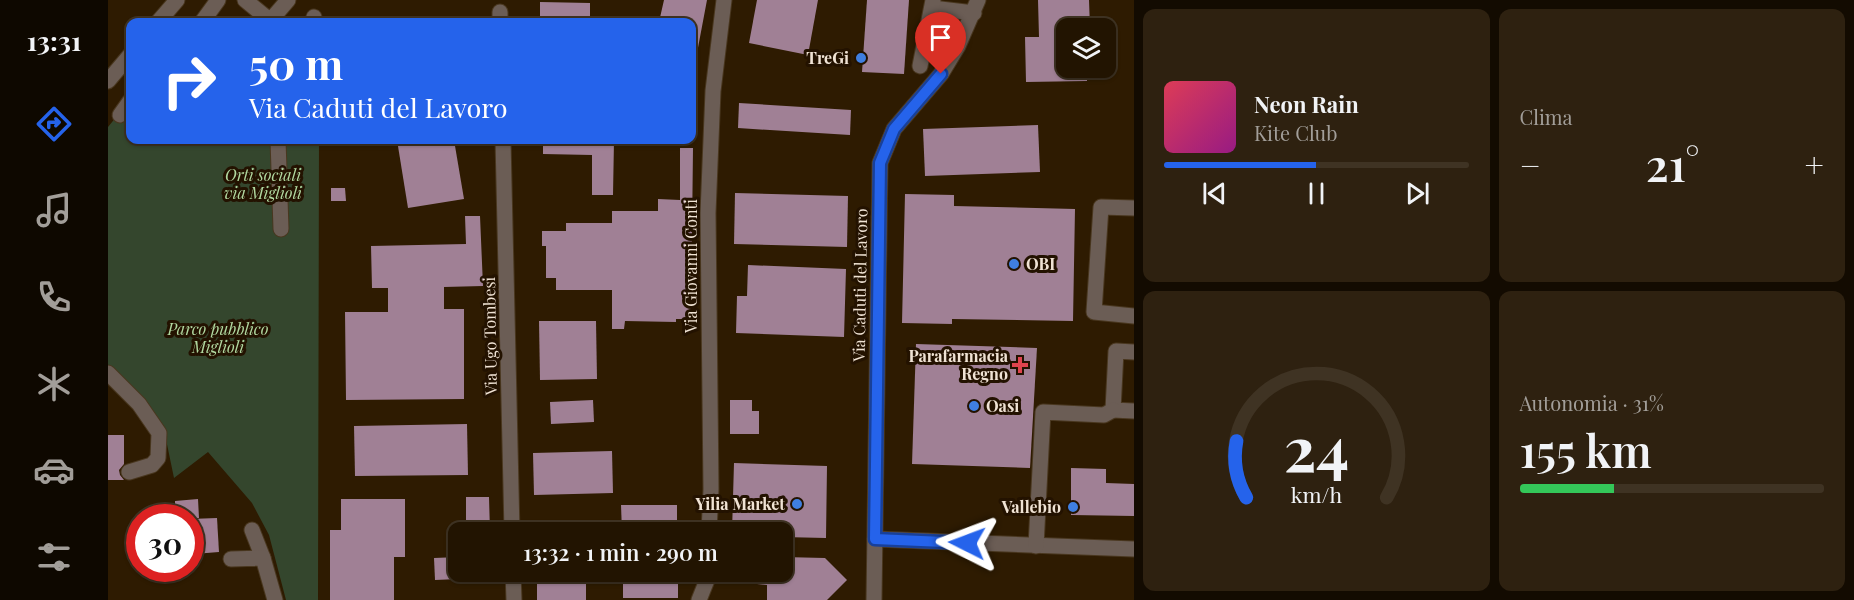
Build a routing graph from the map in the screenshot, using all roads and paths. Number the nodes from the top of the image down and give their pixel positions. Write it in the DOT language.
graph roads {
  1 [pos="177,0"];
  2 [pos="218,0"];
  3 [pos="245,0"];
  4 [pos="288,0"];
  5 [pos="724,0"];
  6 [pos="932,4"];
  7 [pos="976,6"];
  8 [pos="161,18"];
  9 [pos="205,18"];
  10 [pos="266,18"];
  11 [pos="274,18"];
  12 [pos="126,60"];
  13 [pos="920,66"];
  14 [pos="108,81"];
  15 [pos="126,107"];
  16 [pos="126,114"];
  17 [pos="278,144"];
  18 [pos="503,144"];
  19 [pos="1134,208"];
  20 [pos="281,228"];
  21 [pos="1134,316"];
  22 [pos="1134,352"];
  23 [pos="108,373"];
  24 [pos="1113,410"];
  25 [pos="1134,411"];
  26 [pos="129,472"];
  27 [pos="512,522"];
  28 [pos="709,522"];
  29 [pos="252,530"];
  30 [pos="875,539"];
  31 [pos="1036,546"];
  32 [pos="1134,549"];
  33 [pos="263,558"];
  34 [pos="231,559"];
  35 [pos="513,582"];
  36 [pos="706,582"];
  37 [pos="708,582"];
  38 [pos="275,600"];
  39 [pos="514,600"];
  40 [pos="699,600"];
  41 [pos="709,600"];
  42 [pos="874,600"];
  1 -- 8 [label="street"];
  2 -- 9 [label="street"];
  3 -- 10 [label="street"];
  4 -- 11 [label="street"];
  5 -- 28 [label="street, Via Giovanni Conti"];
  6 -- 7 [label="street"];
  6 -- 13 [label="street"];
  7 -- 30 [label="street, Via Caduti del Lavoro"];
  12 -- 14 [label="street"];
  15 -- 16 [label="street"];
  17 -- 20 [label="street"];
  18 -- 27 [label="street, Via Ugo Tombesi"];
  19 -- 21 [label="street"];
  22 -- 24 [label="street"];
  23 -- 26 [label="street"];
  24 -- 25 [label="street"];
  24 -- 31 [label="street"];
  29 -- 33 [label="street"];
  30 -- 31 [label="street"];
  30 -- 42 [label="street, Via Caduti del Lavoro"];
  31 -- 32 [label="street"];
  33 -- 34 [label="street"];
  33 -- 38 [label="street"];
  35 -- 39 [label="street"];
  36 -- 40 [label="street"];
  37 -- 41 [label="street"];
}
